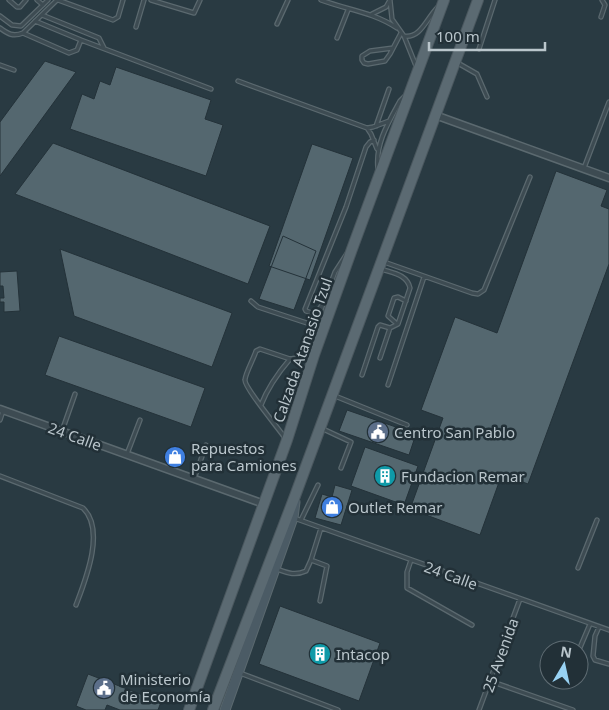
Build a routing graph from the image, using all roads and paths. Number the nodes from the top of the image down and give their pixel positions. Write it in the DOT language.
graph roads {
  1 [pos="26,0"];
  2 [pos="37,0"];
  3 [pos="48,0"];
  4 [pos="57,0"];
  5 [pos="124,0"];
  6 [pos="144,0"];
  7 [pos="151,0"];
  8 [pos="200,0"];
  9 [pos="288,0"];
  10 [pos="321,0"];
  11 [pos="390,0"];
  12 [pos="478,0"];
  13 [pos="495,0"];
  14 [pos="602,0"];
  15 [pos="12,1"];
  16 [pos="444,1"];
  17 [pos="43,5"];
  18 [pos="348,10"];
  19 [pos="42,14"];
  20 [pos="371,14"];
  21 [pos="0,16"];
  22 [pos="601,17"];
  23 [pos="35,21"];
  24 [pos="277,24"];
  25 [pos="136,27"];
  26 [pos="0,28"];
  27 [pos="397,28"];
  28 [pos="23,33"];
  29 [pos="403,34"];
  30 [pos="337,38"];
  31 [pos="81,40"];
  32 [pos="104,48"];
  33 [pos="393,48"];
  34 [pos="479,49"];
  35 [pos="455,62"];
  36 [pos="0,64"];
  37 [pos="14,70"];
  38 [pos="417,72"];
  39 [pos="238,80"];
  40 [pos="211,89"];
  41 [pos="389,89"];
  42 [pos="410,92"];
  43 [pos="487,97"];
  44 [pos="609,102"];
  45 [pos="436,116"];
  46 [pos="389,121"];
  47 [pos="376,126"];
  48 [pos="366,128"];
  49 [pos="374,140"];
  50 [pos="377,151"];
  51 [pos="584,169"];
  52 [pos="530,177"];
  53 [pos="379,178"];
  54 [pos="609,178"];
  55 [pos="352,249"];
  56 [pos="379,265"];
  57 [pos="424,277"];
  58 [pos="251,301"];
  59 [pos="406,301"];
  60 [pos="324,302"];
  61 [pos="398,324"];
  62 [pos="320,327"];
  63 [pos="390,328"];
  64 [pos="314,355"];
  65 [pos="380,358"];
  66 [pos="290,359"];
  67 [pos="362,374"];
  68 [pos="388,385"];
  69 [pos="75,394"];
  70 [pos="332,395"];
  71 [pos="261,405"];
  72 [pos="2,410"];
  73 [pos="0,420"];
  74 [pos="140,420"];
  75 [pos="407,425"];
  76 [pos="320,427"];
  77 [pos="62,432"];
  78 [pos="287,440"];
  79 [pos="206,445"];
  80 [pos="127,455"];
  81 [pos="341,468"];
  82 [pos="0,476"];
  83 [pos="194,479"];
  84 [pos="318,484"];
  85 [pos="295,496"];
  86 [pos="264,504"];
  87 [pos="297,519"];
  88 [pos="596,520"];
  89 [pos="321,528"];
  90 [pos="311,560"];
  91 [pos="411,560"];
  92 [pos="578,568"];
  93 [pos="275,569"];
  94 [pos="520,599"];
  95 [pos="320,601"];
  96 [pos="76,606"];
  97 [pos="590,624"];
  98 [pos="472,625"];
  99 [pos="598,627"];
  100 [pos="609,630"];
  101 [pos="583,640"];
  102 [pos="609,664"];
  103 [pos="239,672"];
  104 [pos="490,680"];
  105 [pos="190,710"];
  106 [pos="213,710"];
  107 [pos="225,710"];
  108 [pos="338,710"];
  109 [pos="479,710"];
  110 [pos="573,710"];
  1 -- 15 [label="lane"];
  2 -- 17 [label="lane"];
  3 -- 17 [label="lane"];
  4 -- 5 [label="lane"];
  4 -- 19 [label="lane"];
  6 -- 25 [label="lane"];
  7 -- 8 [label="lane"];
  9 -- 24 [label="lane"];
  10 -- 18 [label="lane"];
  11 -- 20 [label="lane"];
  11 -- 27 [label="lane"];
  12 -- 35 [label="main road"];
  13 -- 34 [label="lane"];
  14 -- 22 [label="lane"];
  16 -- 29 [label="lane"];
  16 -- 38 [label="main road, Calzada Atanasio Tzul"];
  17 -- 21 [label="lane"];
  18 -- 20 [label="lane"];
  18 -- 30 [label="lane"];
  19 -- 23 [label="lane"];
  19 -- 32 [label="lane"];
  20 -- 27 [label="lane"];
  23 -- 28 [label="lane"];
  23 -- 31 [label="lane"];
  26 -- 28 [label="lane"];
  27 -- 29 [label="lane"];
  28 -- 31 [label="lane"];
  29 -- 33 [label="lane"];
  29 -- 38 [label="lane"];
  31 -- 32 [label="lane"];
  32 -- 40 [label="lane"];
  33 -- 33 [label="lane"];
  35 -- 43 [label="lane"];
  35 -- 45 [label="main road"];
  36 -- 37 [label="lane"];
  38 -- 42 [label="main road, Calzada Atanasio Tzul"];
  39 -- 48 [label="lane"];
  41 -- 47 [label="lane"];
  42 -- 46 [label="lane"];
  42 -- 53 [label="main road, Calzada Atanasio Tzul"];
  44 -- 51 [label="lane"];
  45 -- 51 [label="street"];
  45 -- 56 [label="main road"];
  46 -- 47 [label="lane"];
  46 -- 50 [label="lane"];
  47 -- 48 [label="lane"];
  48 -- 49 [label="lane"];
  49 -- 50 [label="lane"];
  49 -- 60 [label="lane"];
  50 -- 53 [label="lane"];
  51 -- 54 [label="street"];
  52 -- 57 [label="lane"];
  53 -- 55 [label="main road, Calzada Atanasio Tzul"];
  55 -- 60 [label="lane"];
  55 -- 62 [label="main road, Calzada Atanasio Tzul"];
  56 -- 57 [label="lane"];
  56 -- 59 [label="lane"];
  56 -- 70 [label="main road"];
  57 -- 68 [label="lane"];
  58 -- 62 [label="lane"];
  59 -- 61 [label="lane"];
  59 -- 61 [label="lane"];
  60 -- 62 [label="lane"];
  61 -- 63 [label="lane"];
  62 -- 64 [label="main road, Calzada Atanasio Tzul"];
  63 -- 65 [label="lane"];
  63 -- 67 [label="lane"];
  64 -- 66 [label="lane"];
  64 -- 78 [label="main road, Calzada Atanasio Tzul"];
  66 -- 71 [label="lane"];
  66 -- 71 [label="lane"];
  69 -- 77 [label="lane"];
  70 -- 75 [label="lane"];
  70 -- 76 [label="main road"];
  71 -- 78 [label="lane"];
  72 -- 73 [label="lane"];
  72 -- 77 [label="street, 24 Calle"];
  74 -- 80 [label="lane"];
  76 -- 81 [label="lane"];
  76 -- 85 [label="main road"];
  77 -- 80 [label="street, 24 Calle"];
  78 -- 86 [label="main road, Calzada Atanasio Tzul"];
  79 -- 83 [label="lane"];
  80 -- 83 [label="street, 24 Calle"];
  82 -- 96 [label="lane"];
  83 -- 86 [label="street, 24 Calle"];
  84 -- 87 [label="lane"];
  85 -- 87 [label="street"];
  85 -- 106 [label="main road"];
  86 -- 105 [label="main road, Calzada Atanasio Tzul"];
  87 -- 89 [label="lane, 24 Calle"];
  87 -- 93 [label="street"];
  88 -- 92 [label="lane"];
  89 -- 90 [label="lane"];
  89 -- 91 [label="lane, 24 Calle"];
  90 -- 93 [label="lane"];
  90 -- 95 [label="lane"];
  91 -- 94 [label="lane, 24 Calle"];
  91 -- 98 [label="lane"];
  93 -- 103 [label="street"];
  94 -- 97 [label="lane, 24 Calle"];
  94 -- 104 [label="lane, 25 Avenida"];
  97 -- 99 [label="lane, 24 Calle"];
  97 -- 101 [label="lane"];
  99 -- 100 [label="lane, 24 Calle"];
  99 -- 102 [label="lane"];
  103 -- 107 [label="street"];
  103 -- 108 [label="lane"];
  104 -- 109 [label="lane, 25 Avenida"];
  104 -- 110 [label="lane"];
}
